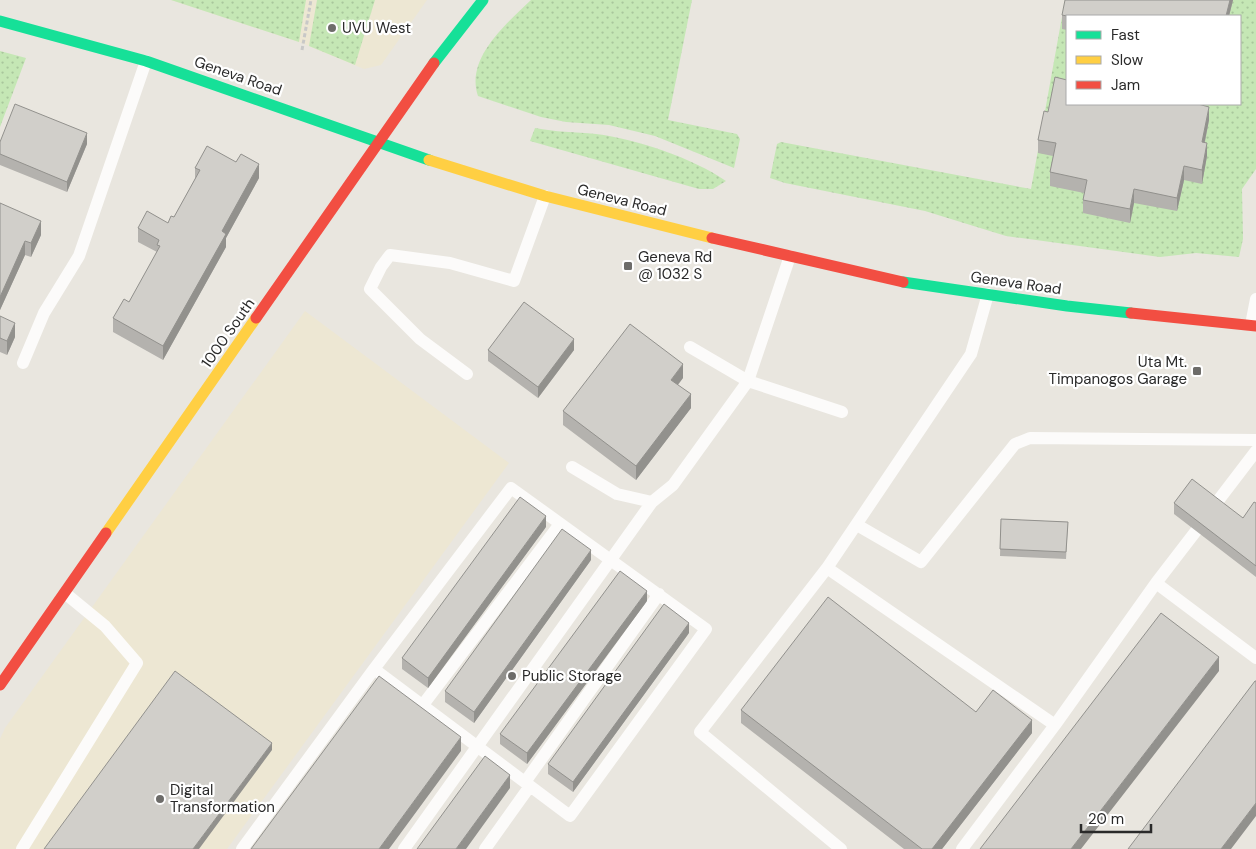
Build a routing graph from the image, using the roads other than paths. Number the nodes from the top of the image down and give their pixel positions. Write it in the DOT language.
graph roads {
  1 [pos="484,0"];
  2 [pos="0,22"];
  3 [pos="146,61"];
  4 [pos="379,142"];
  5 [pos="545,196"];
  6 [pos="790,256"];
  7 [pos="988,294"];
  8 [pos="1256,299"];
  9 [pos="1254,326"];
  10 [pos="690,348"];
  11 [pos="23,363"];
  12 [pos="467,374"];
  13 [pos="748,381"];
  14 [pos="842,412"];
  15 [pos="1256,440"];
  16 [pos="1256,451"];
  17 [pos="572,468"];
  18 [pos="652,502"];
  19 [pos="1214,506"];
  20 [pos="560,524"];
  21 [pos="857,525"];
  22 [pos="1196,531"];
  23 [pos="610,560"];
  24 [pos="828,568"];
  25 [pos="1156,583"];
  26 [pos="66,594"];
  27 [pos="658,594"];
  28 [pos="1256,658"];
  29 [pos="374,669"];
  30 [pos="0,685"];
  31 [pos="422,706"];
  32 [pos="1055,725"];
  33 [pos="477,746"];
  34 [pos="528,784"];
  35 [pos="22,849"];
  36 [pos="242,849"];
  37 [pos="404,849"];
  38 [pos="485,849"];
  39 [pos="841,849"];
  40 [pos="962,849"];
  1 -- 4 [label="main road, 1000 South"];
  2 -- 3 [label="main road, Geneva Road"];
  3 -- 4 [label="main road, Geneva Road"];
  3 -- 11 [label="lane"];
  4 -- 5 [label="main road, Geneva Road"];
  4 -- 26 [label="main road, 1000 South"];
  5 -- 6 [label="main road, Geneva Road"];
  5 -- 12 [label="lane"];
  6 -- 7 [label="main road, Geneva Road"];
  6 -- 13 [label="lane"];
  7 -- 9 [label="main road, Geneva Road"];
  7 -- 21 [label="lane"];
  8 -- 9 [label="lane"];
  10 -- 13 [label="lane"];
  13 -- 14 [label="lane"];
  13 -- 18 [label="lane"];
  15 -- 21 [label="lane"];
  16 -- 19 [label="lane"];
  17 -- 18 [label="lane"];
  18 -- 23 [label="lane"];
  20 -- 23 [label="lane"];
  20 -- 29 [label="lane"];
  20 -- 31 [label="lane"];
  21 -- 24 [label="lane"];
  22 -- 25 [label="lane"];
  23 -- 27 [label="lane"];
  23 -- 33 [label="lane"];
  24 -- 32 [label="lane"];
  24 -- 39 [label="lane"];
  25 -- 28 [label="lane"];
  25 -- 32 [label="lane"];
  26 -- 30 [label="main road, 1000 South"];
  26 -- 35 [label="lane"];
  27 -- 34 [label="lane"];
  27 -- 34 [label="lane"];
  29 -- 31 [label="lane"];
  29 -- 36 [label="lane"];
  31 -- 33 [label="lane"];
  32 -- 40 [label="lane"];
  33 -- 34 [label="lane"];
  33 -- 37 [label="lane"];
  34 -- 38 [label="lane"];
}
